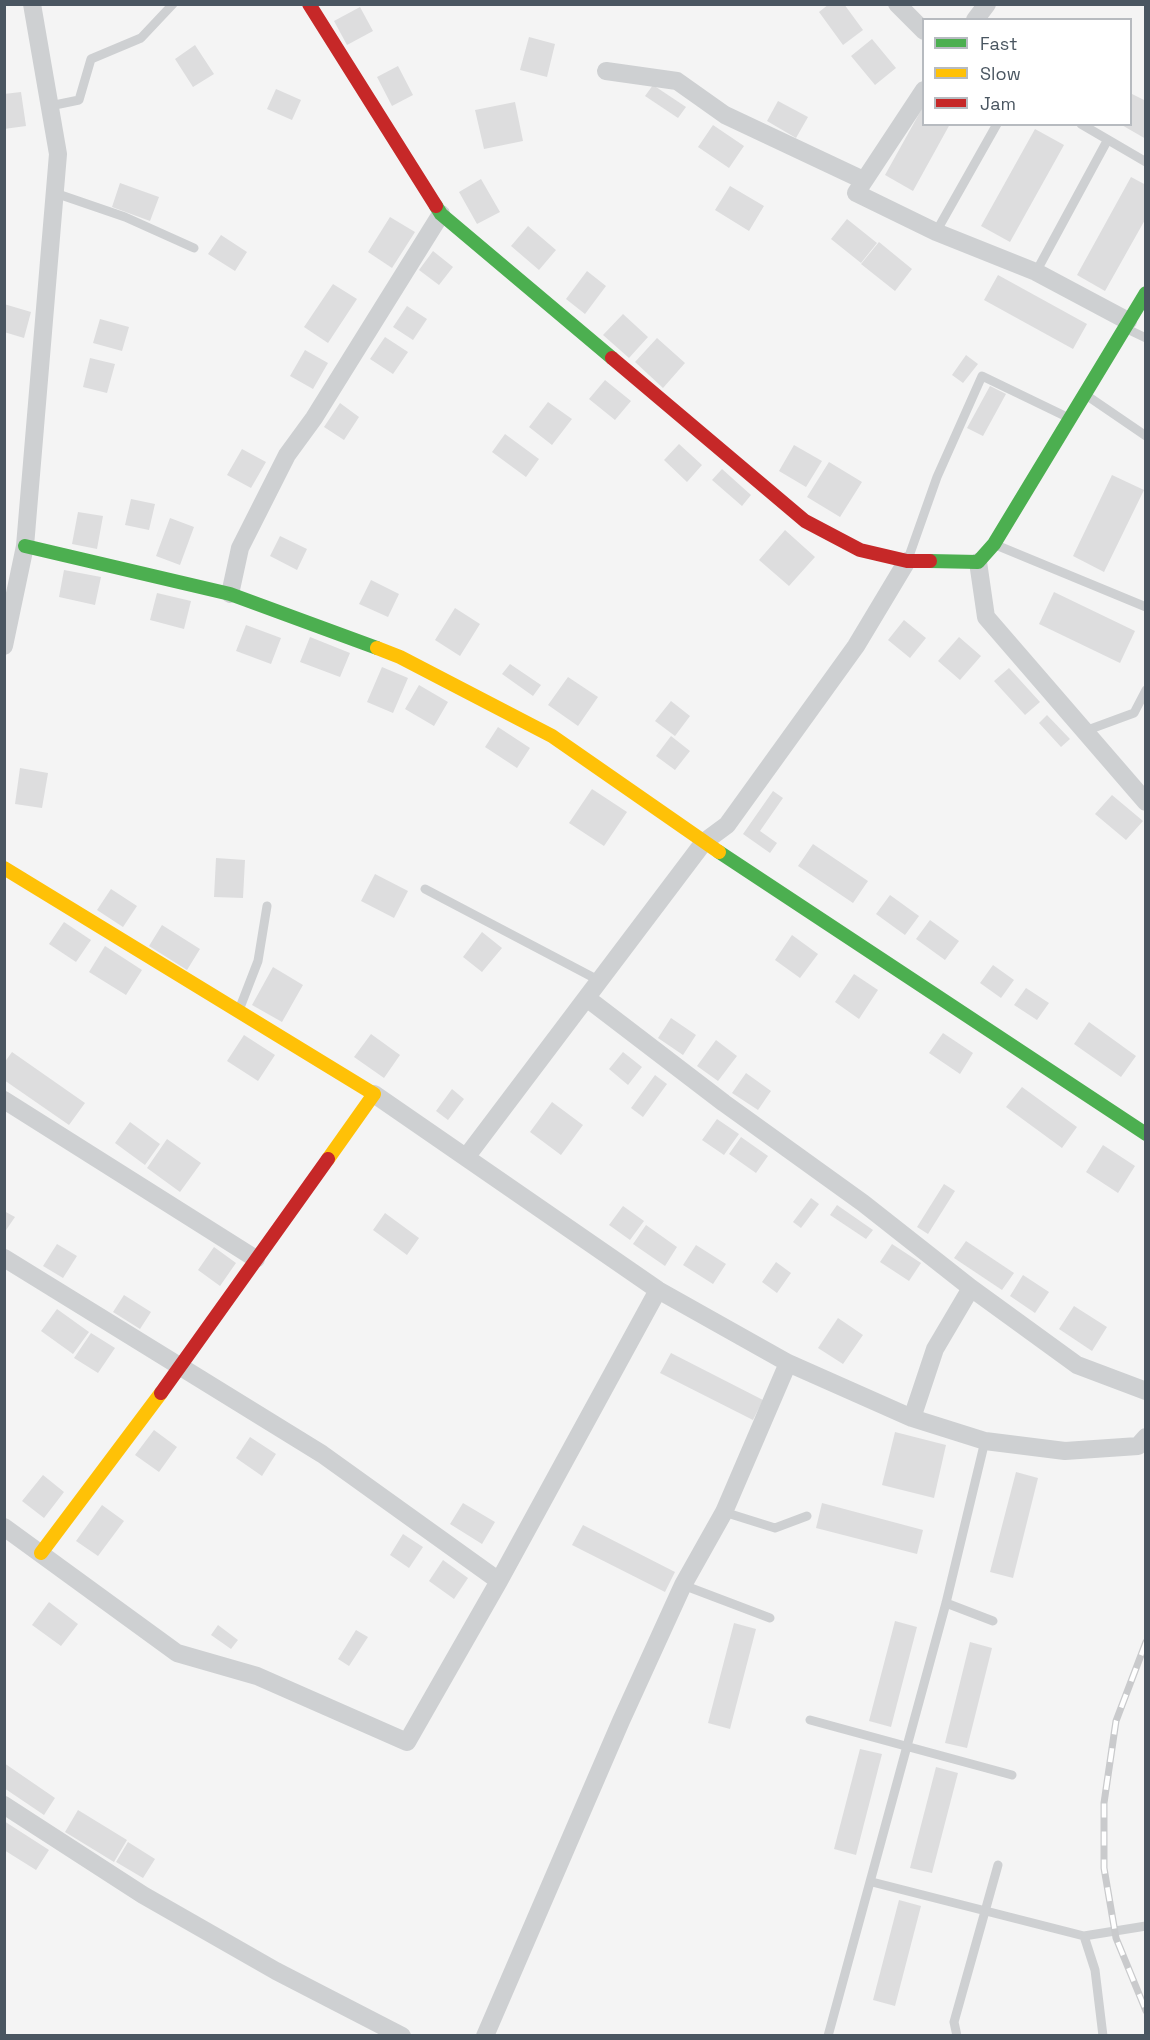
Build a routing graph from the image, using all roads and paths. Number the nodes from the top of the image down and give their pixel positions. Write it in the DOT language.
graph roads {
  1 [pos="32,4"];
  2 [pos="173,4"];
  3 [pos="309,4"];
  4 [pos="897,4"];
  5 [pos="987,4"];
  6 [pos="976,18"];
  7 [pos="922,29"];
  8 [pos="606,71"];
  9 [pos="922,93"];
  10 [pos="50,106"];
  11 [pos="996,126"];
  12 [pos="1083,126"];
  13 [pos="1107,141"];
  14 [pos="1146,162"];
  15 [pos="863,180"];
  16 [pos="55,194"];
  17 [pos="441,214"];
  18 [pos="936,232"];
  19 [pos="194,249"];
  20 [pos="1036,272"];
  21 [pos="1146,293"];
  22 [pos="1125,324"];
  23 [pos="1146,338"];
  24 [pos="1086,395"];
  25 [pos="1070,418"];
  26 [pos="1146,436"];
  27 [pos="994,544"];
  28 [pos="26,546"];
  29 [pos="907,561"];
  30 [pos="978,562"];
  31 [pos="230,594"];
  32 [pos="1146,607"];
  33 [pos="4,646"];
  34 [pos="1146,690"];
  35 [pos="1084,731"];
  36 [pos="1146,802"];
  37 [pos="704,842"];
  38 [pos="4,868"];
  39 [pos="425,888"];
  40 [pos="267,906"];
  41 [pos="600,981"];
  42 [pos="588,999"];
  43 [pos="238,1013"];
  44 [pos="374,1094"];
  45 [pos="4,1100"];
  46 [pos="1146,1134"];
  47 [pos="467,1156"];
  48 [pos="4,1258"];
  49 [pos="256,1259"];
  50 [pos="971,1288"];
  51 [pos="658,1290"];
  52 [pos="788,1363"];
  53 [pos="181,1366"];
  54 [pos="1146,1391"];
  55 [pos="912,1418"];
  56 [pos="1146,1437"];
  57 [pos="985,1441"];
  58 [pos="724,1512"];
  59 [pos="807,1516"];
  60 [pos="4,1527"];
  61 [pos="41,1553"];
  62 [pos="499,1581"];
  63 [pos="683,1585"];
  64 [pos="946,1603"];
  65 [pos="770,1618"];
  66 [pos="993,1621"];
  67 [pos="810,1720"];
  68 [pos="908,1747"];
  69 [pos="1012,1775"];
  70 [pos="4,1805"];
  71 [pos="998,1865"];
  72 [pos="872,1882"];
  73 [pos="983,1912"];
  74 [pos="1146,1926"];
  75 [pos="1084,1936"];
  76 [pos="402,2036"];
  77 [pos="485,2036"];
  78 [pos="828,2036"];
  79 [pos="957,2036"];
  80 [pos="1103,2036"];
  1 -- 10 [label="street"];
  2 -- 10 [label="lane"];
  3 -- 17 [label="street"];
  4 -- 7 [label="street"];
  5 -- 6 [label="street"];
  8 -- 15 [label="street"];
  9 -- 15 [label="street"];
  10 -- 16 [label="street"];
  11 -- 18 [label="lane"];
  12 -- 13 [label="lane"];
  13 -- 14 [label="lane"];
  13 -- 20 [label="lane"];
  15 -- 18 [label="street"];
  16 -- 19 [label="lane"];
  16 -- 28 [label="street"];
  17 -- 29 [label="street"];
  17 -- 31 [label="street"];
  18 -- 20 [label="street"];
  20 -- 22 [label="street"];
  21 -- 22 [label="street"];
  22 -- 23 [label="lane"];
  22 -- 24 [label="street"];
  24 -- 25 [label="street"];
  24 -- 26 [label="lane"];
  25 -- 27 [label="street"];
  25 -- 29 [label="lane"];
  27 -- 30 [label="street"];
  27 -- 32 [label="lane"];
  28 -- 31 [label="street"];
  28 -- 33 [label="street"];
  29 -- 30 [label="street"];
  29 -- 37 [label="street"];
  30 -- 35 [label="street"];
  31 -- 37 [label="street"];
  34 -- 35 [label="lane"];
  35 -- 36 [label="street"];
  37 -- 41 [label="street"];
  37 -- 46 [label="street"];
  38 -- 43 [label="street"];
  39 -- 41 [label="lane"];
  40 -- 43 [label="lane"];
  41 -- 42 [label="street"];
  42 -- 47 [label="street"];
  42 -- 50 [label="street"];
  43 -- 44 [label="street"];
  44 -- 47 [label="street"];
  44 -- 49 [label="street"];
  45 -- 49 [label="street"];
  47 -- 51 [label="street"];
  48 -- 53 [label="street"];
  49 -- 53 [label="street"];
  50 -- 54 [label="street"];
  50 -- 55 [label="street"];
  51 -- 52 [label="street"];
  51 -- 62 [label="street"];
  52 -- 55 [label="street"];
  52 -- 58 [label="street"];
  53 -- 61 [label="street"];
  53 -- 62 [label="street"];
  55 -- 57 [label="street"];
  56 -- 57 [label="street"];
  57 -- 64 [label="lane"];
  58 -- 59 [label="lane"];
  58 -- 63 [label="street"];
  60 -- 61 [label="street"];
  61 -- 62 [label="street"];
  63 -- 65 [label="lane"];
  63 -- 77 [label="street"];
  64 -- 66 [label="lane"];
  64 -- 68 [label="lane"];
  67 -- 68 [label="lane"];
  68 -- 69 [label="lane"];
  68 -- 72 [label="lane"];
  70 -- 76 [label="street"];
  71 -- 73 [label="lane"];
  72 -- 73 [label="lane"];
  72 -- 78 [label="lane"];
  73 -- 75 [label="lane"];
  73 -- 79 [label="lane"];
  74 -- 75 [label="lane"];
  75 -- 80 [label="lane"];
}
